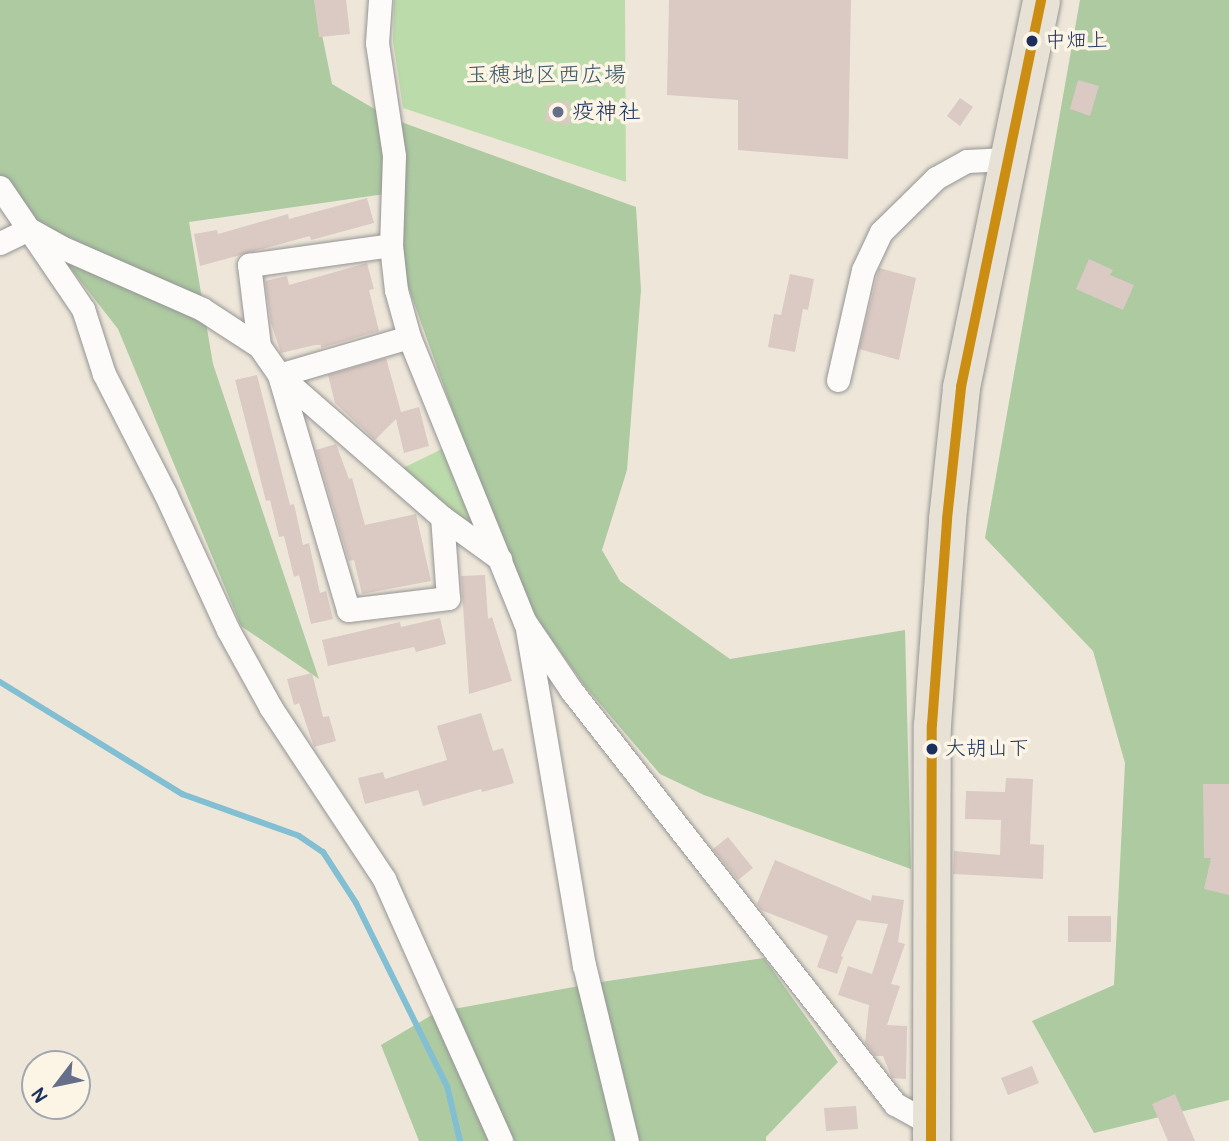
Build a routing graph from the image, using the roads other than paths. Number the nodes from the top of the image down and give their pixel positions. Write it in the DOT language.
graph roads {
  1 [pos="380,0"];
  2 [pos="1041,0"];
  3 [pos="1007,159"];
  4 [pos="0,187"];
  5 [pos="29,229"];
  6 [pos="0,243"];
  7 [pos="391,245"];
  8 [pos="409,337"];
  9 [pos="259,346"];
  10 [pos="279,375"];
  11 [pos="838,380"];
  12 [pos="442,517"];
  13 [pos="500,559"];
  14 [pos="526,622"];
  15 [pos="931,1133"];
  16 [pos="501,1141"];
  17 [pos="627,1141"];
  1 -- 7 [label="street"];
  2 -- 3 [label="main road"];
  3 -- 11 [label="street"];
  3 -- 15 [label="main road"];
  4 -- 5 [label="street"];
  5 -- 6 [label="street"];
  5 -- 9 [label="street"];
  5 -- 16 [label="street"];
  7 -- 8 [label="street"];
  7 -- 9 [label="street"];
  8 -- 10 [label="street"];
  8 -- 13 [label="street"];
  9 -- 10 [label="street"];
  10 -- 12 [label="street"];
  10 -- 12 [label="street"];
  12 -- 13 [label="street"];
  13 -- 14 [label="street"];
  14 -- 15 [label="street"];
  14 -- 17 [label="street"];
}
